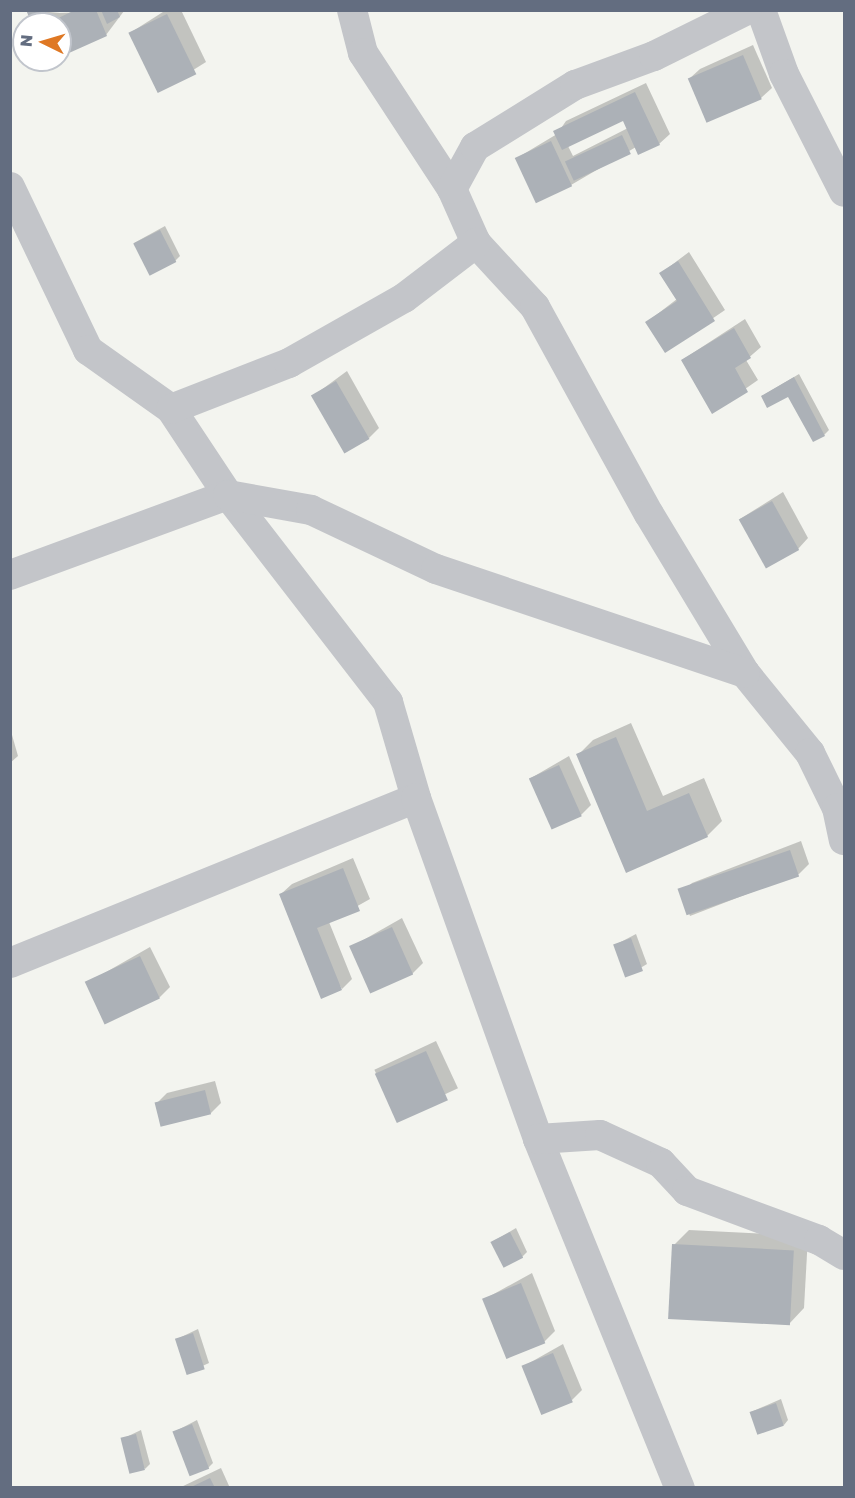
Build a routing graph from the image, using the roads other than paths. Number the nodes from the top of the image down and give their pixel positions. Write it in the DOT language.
graph roads {
  1 [pos="352,10"];
  2 [pos="747,10"];
  3 [pos="761,10"];
  4 [pos="10,187"];
  5 [pos="452,189"];
  6 [pos="844,192"];
  7 [pos="476,243"];
  8 [pos="171,408"];
  9 [pos="228,495"];
  10 [pos="10,575"];
  11 [pos="745,673"];
  12 [pos="416,798"];
  13 [pos="844,840"];
  14 [pos="10,963"];
  15 [pos="538,1139"];
  16 [pos="844,1255"];
  17 [pos="680,1488"];
  1 -- 5 [label="street"];
  2 -- 5 [label="street"];
  3 -- 6 [label="street"];
  4 -- 8 [label="street"];
  5 -- 7 [label="street"];
  7 -- 8 [label="street"];
  7 -- 11 [label="street"];
  8 -- 9 [label="street"];
  9 -- 10 [label="street"];
  9 -- 11 [label="street"];
  9 -- 12 [label="street"];
  11 -- 13 [label="street"];
  12 -- 14 [label="street"];
  12 -- 15 [label="street"];
  15 -- 16 [label="street"];
  15 -- 17 [label="street"];
}
